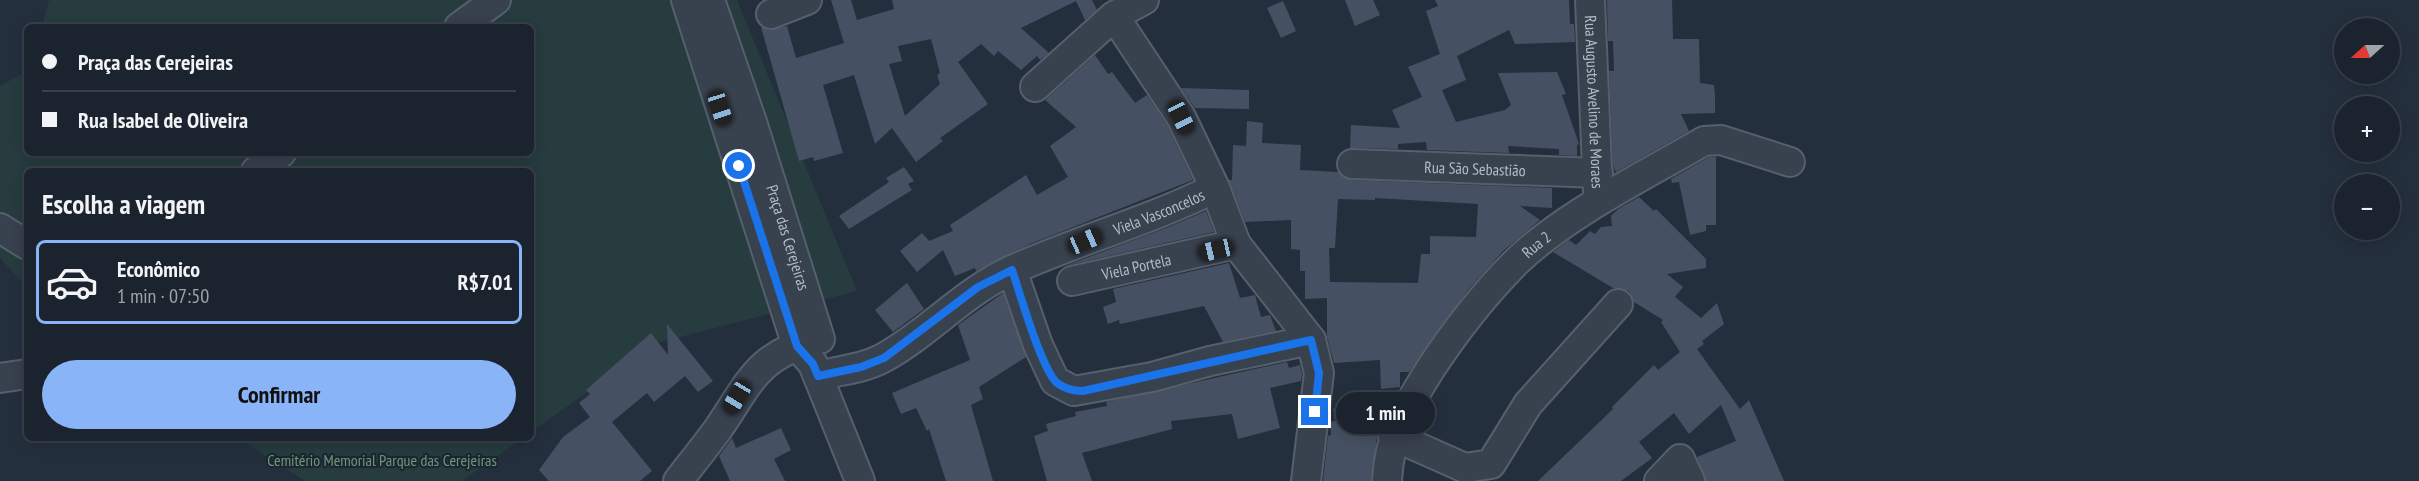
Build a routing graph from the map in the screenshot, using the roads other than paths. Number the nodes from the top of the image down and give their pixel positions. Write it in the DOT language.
graph roads {
  1 [pos="496,0"];
  2 [pos="686,0"];
  3 [pos="710,0"];
  4 [pos="807,0"];
  5 [pos="1144,0"];
  6 [pos="1590,0"];
  7 [pos="771,14"];
  8 [pos="1114,16"];
  9 [pos="463,24"];
  10 [pos="1035,87"];
  11 [pos="277,156"];
  12 [pos="1790,162"];
  13 [pos="1352,164"];
  14 [pos="260,168"];
  15 [pos="1598,173"];
  16 [pos="1215,188"];
  17 [pos="1598,203"];
  18 [pos="0,228"];
  19 [pos="24,243"];
  20 [pos="1236,244"];
  21 [pos="1012,270"];
  22 [pos="1072,281"];
  23 [pos="1618,303"];
  24 [pos="1311,340"];
  25 [pos="812,356"];
  26 [pos="24,374"];
  27 [pos="0,378"];
  28 [pos="1393,436"];
  29 [pos="1685,470"];
  30 [pos="678,481"];
  31 [pos="860,481"];
  32 [pos="1306,481"];
  33 [pos="1387,481"];
  34 [pos="1659,481"];
  1 -- 9 [label="street"];
  2 -- 25 [label="street, Praça das Cerejeiras"];
  3 -- 25 [label="street, Praça das Cerejeiras"];
  4 -- 7 [label="street"];
  5 -- 8 [label="street"];
  6 -- 15 [label="street, Rua Augusto Avelino de Moraes"];
  8 -- 10 [label="street"];
  8 -- 16 [label="street"];
  11 -- 14 [label="street"];
  12 -- 17 [label="street, Rua 2"];
  13 -- 15 [label="street, Rua São Sebastião"];
  15 -- 17 [label="street, Rua Augusto Avelino de Moraes"];
  16 -- 20 [label="street"];
  16 -- 21 [label="street, Viela Vasconcelos"];
  17 -- 28 [label="street, Rua 2"];
  18 -- 19 [label="street"];
  20 -- 22 [label="street, Viela Portela"];
  20 -- 24 [label="street"];
  21 -- 24 [label="street"];
  21 -- 25 [label="street, Viela Vasconcelos"];
  23 -- 28 [label="street"];
  24 -- 32 [label="street"];
  25 -- 30 [label="street, Viela Vasconcelos"];
  25 -- 31 [label="street"];
  26 -- 27 [label="street"];
  28 -- 33 [label="street, Rua 2"];
  29 -- 34 [label="street"];
}
